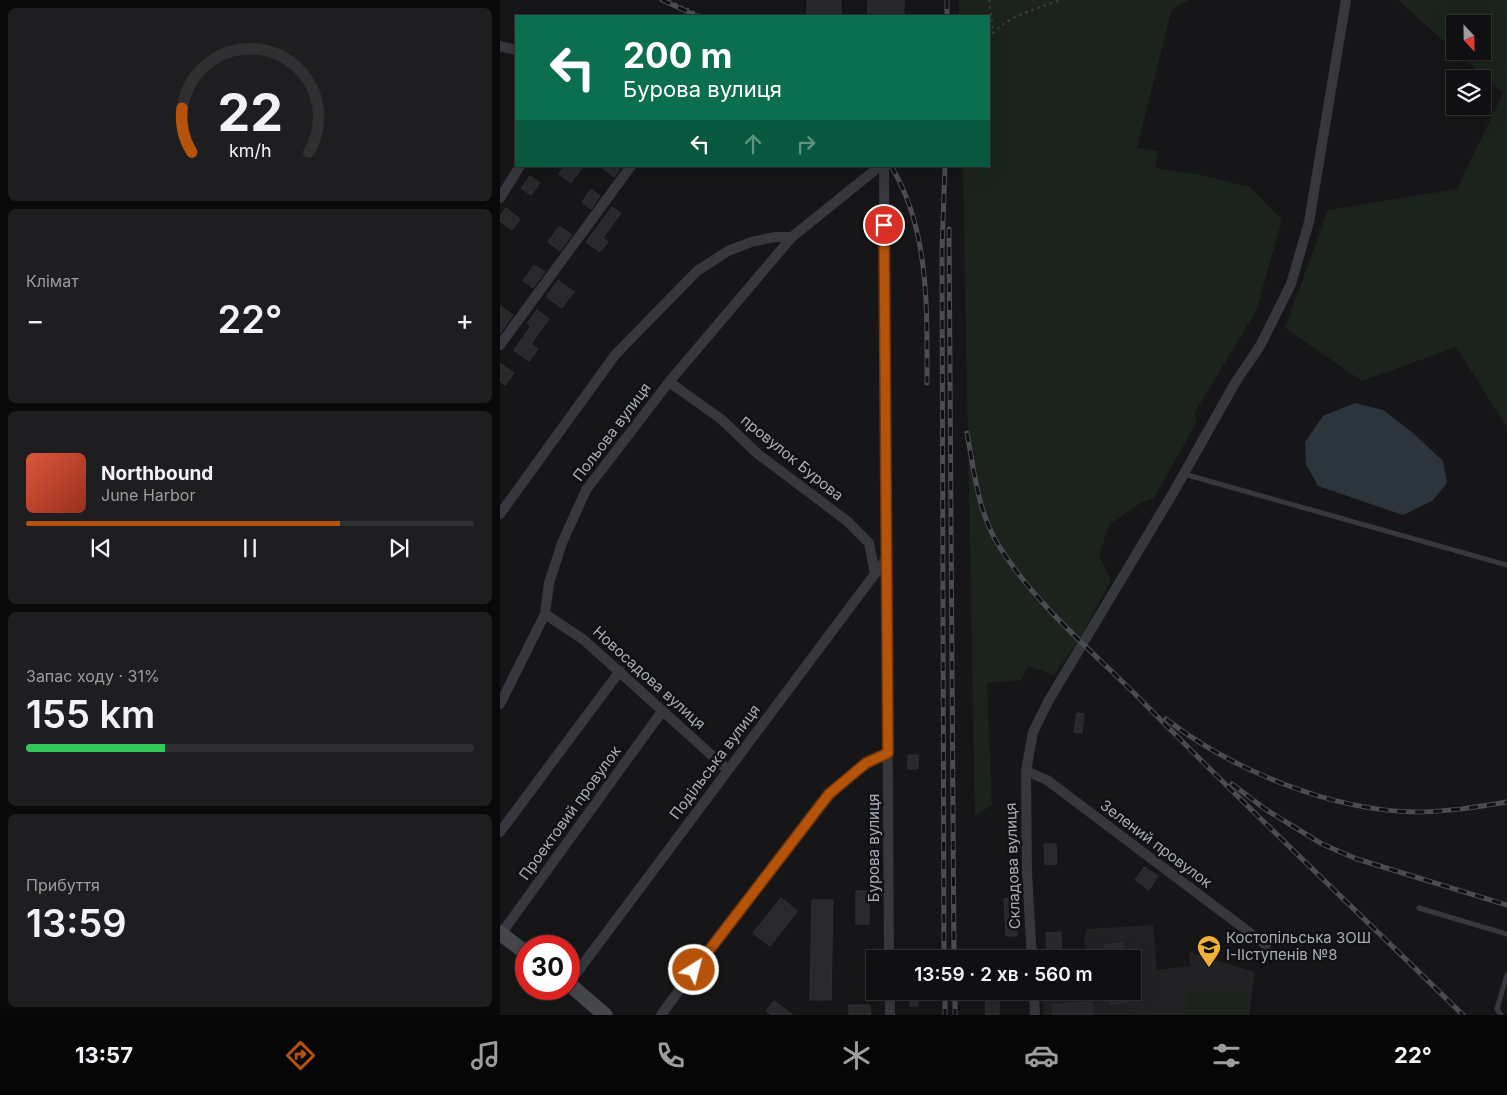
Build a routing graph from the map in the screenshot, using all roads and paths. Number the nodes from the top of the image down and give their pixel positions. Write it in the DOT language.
graph roads {
  1 [pos="669,0"];
  2 [pos="989,0"];
  3 [pos="1060,0"];
  4 [pos="1346,0"];
  5 [pos="701,15"];
  6 [pos="993,32"];
  7 [pos="990,36"];
  8 [pos="500,46"];
  9 [pos="515,50"];
  10 [pos="519,167"];
  11 [pos="630,167"];
  12 [pos="879,167"];
  13 [pos="884,167"];
  14 [pos="500,198"];
  15 [pos="792,237"];
  16 [pos="500,345"];
  17 [pos="669,382"];
  18 [pos="1184,474"];
  19 [pos="500,514"];
  20 [pos="886,559"];
  21 [pos="1507,565"];
  22 [pos="876,574"];
  23 [pos="545,614"];
  24 [pos="620,672"];
  25 [pos="500,704"];
  26 [pos="663,710"];
  27 [pos="888,753"];
  28 [pos="728,770"];
  29 [pos="1026,771"];
  30 [pos="500,832"];
  31 [pos="1419,908"];
  32 [pos="501,933"];
  33 [pos="1507,934"];
  34 [pos="515,944"];
  35 [pos="1266,945"];
  36 [pos="889,950"];
  37 [pos="1031,950"];
  38 [pos="580,969"];
  39 [pos="1507,975"];
  40 [pos="580,993"];
  41 [pos="890,1000"];
  42 [pos="1034,1000"];
  43 [pos="605,1015"];
  44 [pos="661,1015"];
  45 [pos="890,1015"];
  46 [pos="1035,1015"];
  47 [pos="1501,1015"];
  1 -- 5 [label="path"];
  2 -- 6 [label="path"];
  3 -- 6 [label="path"];
  4 -- 18 [label="street, Складова вулиця"];
  6 -- 7 [label="path"];
  8 -- 9 [label="street"];
  10 -- 14 [label="street"];
  11 -- 16 [label="street"];
  12 -- 15 [label="street, Польова вулиця"];
  13 -- 20 [label="street, Бурова вулиця"];
  15 -- 17 [label="street, Польова вулиця"];
  15 -- 19 [label="street"];
  17 -- 22 [label="street, провулок Бурова"];
  17 -- 23 [label="street, Польова вулиця"];
  18 -- 21 [label="lane"];
  18 -- 29 [label="street, Складова вулиця"];
  20 -- 22 [label="street, Подільська вулиця"];
  20 -- 27 [label="street, Бурова вулиця"];
  22 -- 28 [label="street, Подільська вулиця"];
  23 -- 24 [label="street, Новосадова вулиця"];
  23 -- 25 [label="street, Польова вулиця"];
  24 -- 26 [label="street, Новосадова вулиця"];
  24 -- 30 [label="street"];
  26 -- 28 [label="street, Новосадова вулиця"];
  26 -- 32 [label="street, Проектовий провулок"];
  27 -- 36 [label="street, Бурова вулиця"];
  27 -- 44 [label="street"];
  28 -- 38 [label="street, Подільська вулиця"];
  29 -- 35 [label="street, Зелений провулок"];
  29 -- 37 [label="street, Складова вулиця"];
  31 -- 33 [label="lane"];
  32 -- 34 [label="main road"];
  39 -- 47 [label="lane"];
  40 -- 43 [label="main road"];
  41 -- 45 [label="street"];
  42 -- 46 [label="street"];
}
